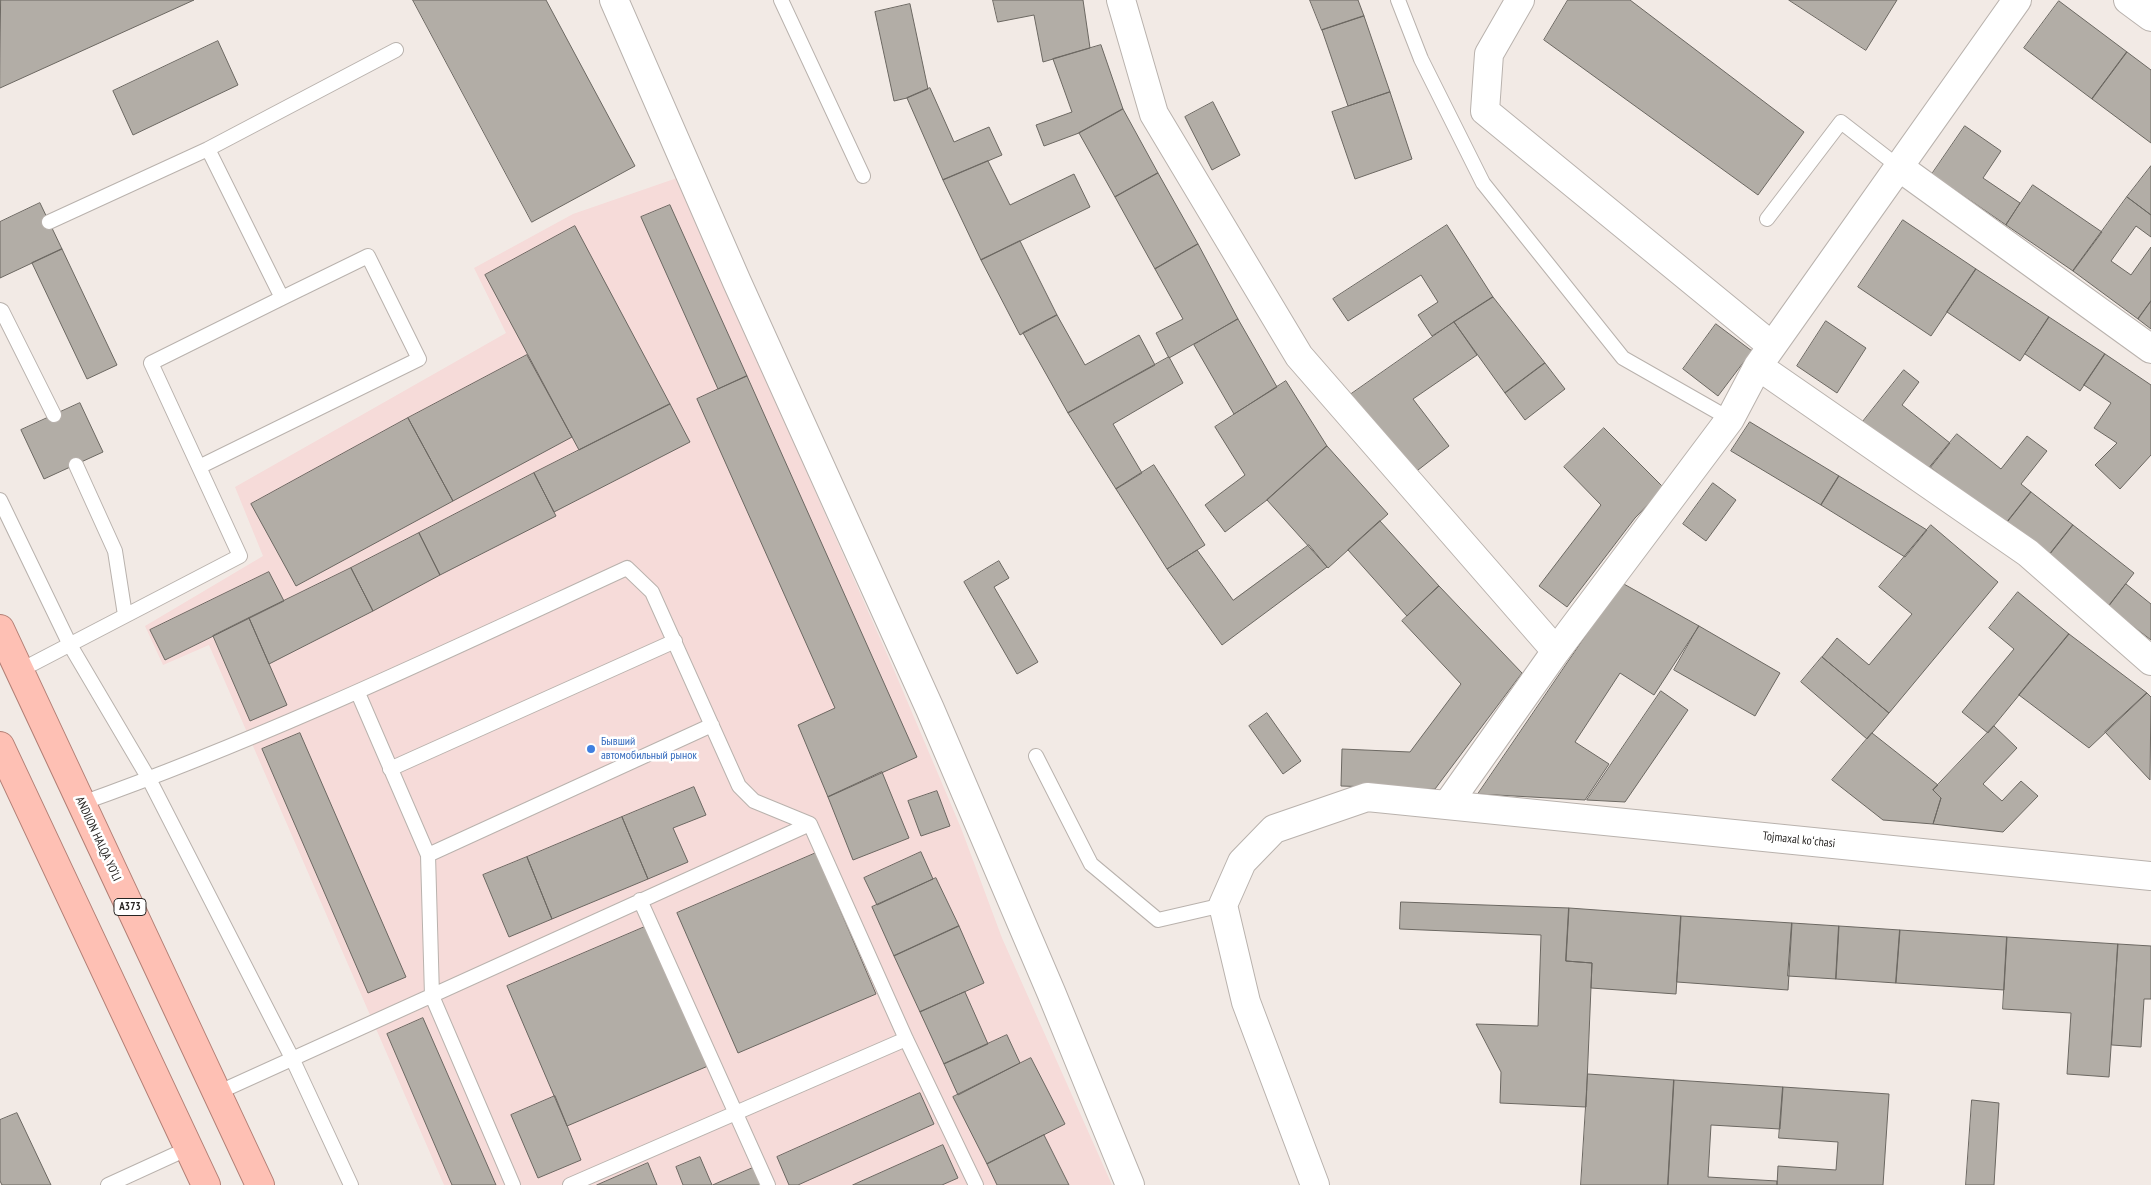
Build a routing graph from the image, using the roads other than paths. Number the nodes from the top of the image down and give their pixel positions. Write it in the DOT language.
graph roads {
  1 [pos="614,0"];
  2 [pos="781,0"];
  3 [pos="1121,0"];
  4 [pos="1398,0"];
  5 [pos="1520,0"];
  6 [pos="2017,0"];
  7 [pos="2128,0"];
  8 [pos="2151,17"];
  9 [pos="396,50"];
  10 [pos="208,150"];
  11 [pos="1899,167"];
  12 [pos="863,176"];
  13 [pos="1767,219"];
  14 [pos="49,222"];
  15 [pos="282,298"];
  16 [pos="0,310"];
  17 [pos="2151,349"];
  18 [pos="1765,356"];
  19 [pos="54,415"];
  20 [pos="1730,419"];
  21 [pos="76,465"];
  22 [pos="199,467"];
  23 [pos="0,500"];
  24 [pos="125,616"];
  25 [pos="0,629"];
  26 [pos="675,641"];
  27 [pos="70,645"];
  28 [pos="1556,651"];
  29 [pos="2151,660"];
  30 [pos="19,671"];
  31 [pos="358,693"];
  32 [pos="712,725"];
  33 [pos="0,746"];
  34 [pos="1036,756"];
  35 [pos="390,769"];
  36 [pos="7,779"];
  37 [pos="150,779"];
  38 [pos="82,803"];
  39 [pos="1447,805"];
  40 [pos="810,824"];
  41 [pos="428,855"];
  42 [pos="2151,876"];
  43 [pos="640,900"];
  44 [pos="1223,905"];
  45 [pos="432,996"];
  46 [pos="906,1039"];
  47 [pos="292,1058"];
  48 [pos="217,1093"];
  49 [pos="735,1113"];
  50 [pos="189,1148"];
  51 [pos="108,1185"];
  52 [pos="206,1185"];
  53 [pos="260,1185"];
  54 [pos="351,1185"];
  55 [pos="513,1185"];
  56 [pos="570,1185"];
  57 [pos="768,1185"];
  58 [pos="976,1185"];
  59 [pos="1130,1185"];
  60 [pos="1314,1185"];
  1 -- 59 [label="street"];
  2 -- 12 [label="lane"];
  3 -- 28 [label="street"];
  4 -- 20 [label="lane"];
  5 -- 18 [label="street"];
  6 -- 11 [label="street"];
  7 -- 8 [label="street"];
  9 -- 10 [label="lane"];
  10 -- 14 [label="lane"];
  10 -- 15 [label="lane"];
  11 -- 13 [label="lane"];
  11 -- 17 [label="street"];
  11 -- 18 [label="street"];
  15 -- 22 [label="lane"];
  15 -- 22 [label="lane"];
  16 -- 19 [label="lane"];
  18 -- 20 [label="street"];
  18 -- 29 [label="street"];
  20 -- 28 [label="street"];
  21 -- 24 [label="lane"];
  22 -- 24 [label="lane"];
  23 -- 27 [label="lane"];
  24 -- 27 [label="lane"];
  25 -- 30 [label="highway, ANDIJON HALQA YO‘LI / A373"];
  26 -- 31 [label="lane"];
  26 -- 32 [label="lane"];
  26 -- 35 [label="lane"];
  27 -- 30 [label="lane"];
  27 -- 37 [label="lane"];
  28 -- 39 [label="street"];
  30 -- 38 [label="highway, ANDIJON HALQA YO‘LI / A373"];
  31 -- 35 [label="lane"];
  31 -- 37 [label="lane"];
  32 -- 40 [label="lane"];
  32 -- 41 [label="lane"];
  33 -- 36 [label="highway"];
  34 -- 44 [label="lane"];
  35 -- 41 [label="lane"];
  36 -- 50 [label="highway"];
  37 -- 38 [label="lane"];
  37 -- 47 [label="lane"];
  38 -- 48 [label="highway, ANDIJON HALQA YO‘LI / A373"];
  39 -- 42 [label="street, Tojmaxal koʻchasi"];
  39 -- 44 [label="street, Tojmaxal koʻchasi"];
  40 -- 43 [label="lane"];
  40 -- 46 [label="lane"];
  41 -- 45 [label="lane"];
  43 -- 45 [label="lane"];
  43 -- 49 [label="lane"];
  44 -- 60 [label="street"];
  45 -- 47 [label="lane"];
  45 -- 55 [label="lane"];
  46 -- 49 [label="lane"];
  46 -- 58 [label="lane"];
  47 -- 48 [label="lane"];
  47 -- 54 [label="lane"];
  48 -- 53 [label="highway, ANDIJON HALQA YO‘LI / A373"];
  49 -- 56 [label="lane"];
  49 -- 57 [label="lane"];
  50 -- 51 [label="lane"];
  50 -- 52 [label="highway"];
}
